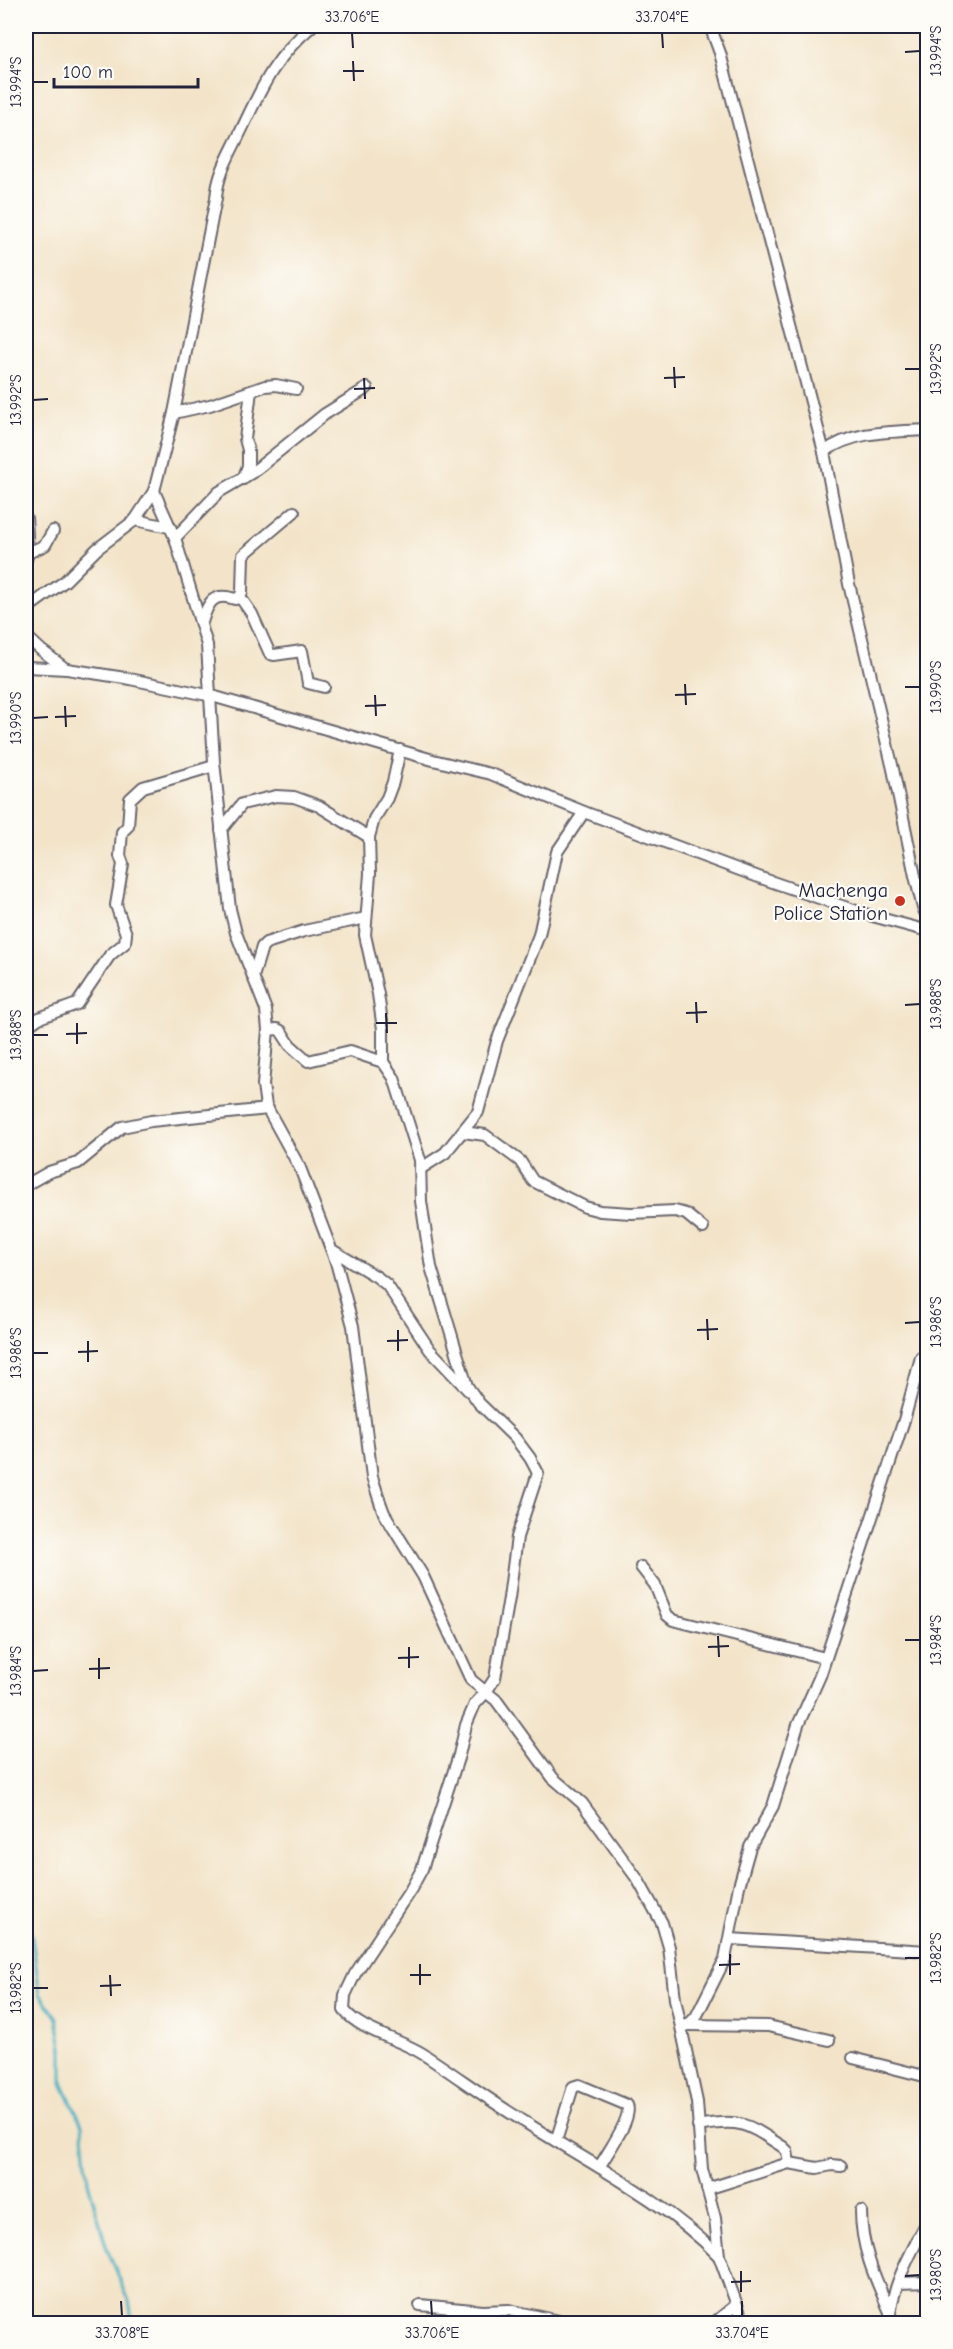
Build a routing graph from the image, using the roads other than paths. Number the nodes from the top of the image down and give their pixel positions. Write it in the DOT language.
graph roads {
  1 [pos="312,26"];
  2 [pos="710,26"];
  3 [pos="367,388"];
  4 [pos="296,389"];
  5 [pos="250,391"];
  6 [pos="174,413"];
  7 [pos="927,430"];
  8 [pos="824,452"];
  9 [pos="243,478"];
  10 [pos="154,491"];
  11 [pos="294,512"];
  12 [pos="26,518"];
  13 [pos="135,520"];
  14 [pos="169,527"];
  15 [pos="53,531"];
  16 [pos="175,538"];
  17 [pos="27,556"];
  18 [pos="240,597"];
  19 [pos="26,609"];
  20 [pos="202,622"];
  21 [pos="26,636"];
  22 [pos="26,667"];
  23 [pos="67,669"];
  24 [pos="324,687"];
  25 [pos="212,696"];
  26 [pos="400,750"];
  27 [pos="214,766"];
  28 [pos="584,812"];
  29 [pos="221,830"];
  30 [pos="369,837"];
  31 [pos="366,918"];
  32 [pos="927,918"];
  33 [pos="927,931"];
  34 [pos="254,977"];
  35 [pos="26,1027"];
  36 [pos="268,1030"];
  37 [pos="383,1062"];
  38 [pos="268,1109"];
  39 [pos="463,1132"];
  40 [pos="420,1169"];
  41 [pos="26,1185"];
  42 [pos="703,1228"];
  43 [pos="332,1250"];
  44 [pos="927,1352"];
  45 [pos="472,1395"];
  46 [pos="641,1567"];
  47 [pos="825,1658"];
  48 [pos="486,1692"];
  49 [pos="730,1939"];
  50 [pos="927,1951"];
  51 [pos="685,2026"];
  52 [pos="829,2040"];
  53 [pos="853,2058"];
  54 [pos="927,2077"];
  55 [pos="698,2126"];
  56 [pos="556,2141"];
  57 [pos="789,2163"];
  58 [pos="600,2166"];
  59 [pos="841,2166"];
  60 [pos="707,2189"];
  61 [pos="861,2211"];
  62 [pos="927,2220"];
  63 [pos="720,2256"];
  64 [pos="927,2282"];
  65 [pos="898,2283"];
  66 [pos="420,2305"];
  67 [pos="736,2305"];
  68 [pos="890,2312"];
  69 [pos="573,2324"];
  70 [pos="713,2324"];
  71 [pos="744,2324"];
  72 [pos="889,2324"];
  1 -- 6 [label="street"];
  2 -- 8 [label="street"];
  3 -- 9 [label="street"];
  4 -- 5 [label="street"];
  5 -- 6 [label="street"];
  5 -- 9 [label="street"];
  6 -- 10 [label="street"];
  7 -- 8 [label="street"];
  8 -- 32 [label="street"];
  9 -- 16 [label="street"];
  10 -- 13 [label="street"];
  10 -- 14 [label="street"];
  11 -- 18 [label="street"];
  12 -- 17 [label="street"];
  13 -- 14 [label="street"];
  13 -- 19 [label="street"];
  14 -- 16 [label="street"];
  15 -- 17 [label="street"];
  16 -- 20 [label="street"];
  18 -- 20 [label="street"];
  18 -- 24 [label="street"];
  20 -- 25 [label="street"];
  21 -- 23 [label="street"];
  22 -- 23 [label="street"];
  23 -- 25 [label="street"];
  25 -- 26 [label="street"];
  25 -- 27 [label="street"];
  26 -- 28 [label="street"];
  26 -- 30 [label="street"];
  27 -- 29 [label="street"];
  27 -- 35 [label="street"];
  28 -- 33 [label="street"];
  28 -- 39 [label="street"];
  29 -- 30 [label="street"];
  29 -- 34 [label="street"];
  30 -- 31 [label="street"];
  31 -- 34 [label="street"];
  31 -- 37 [label="street"];
  34 -- 36 [label="street"];
  36 -- 37 [label="street"];
  36 -- 38 [label="street"];
  37 -- 40 [label="street"];
  38 -- 41 [label="street"];
  38 -- 43 [label="street"];
  39 -- 40 [label="street"];
  39 -- 42 [label="street"];
  40 -- 45 [label="street"];
  43 -- 45 [label="street"];
  43 -- 48 [label="street"];
  44 -- 47 [label="street"];
  45 -- 48 [label="street"];
  46 -- 47 [label="street"];
  47 -- 49 [label="street"];
  48 -- 51 [label="street"];
  48 -- 56 [label="street"];
  49 -- 50 [label="street"];
  49 -- 51 [label="street"];
  51 -- 52 [label="street"];
  51 -- 55 [label="street"];
  53 -- 54 [label="street"];
  55 -- 57 [label="street"];
  55 -- 60 [label="street"];
  56 -- 58 [label="street"];
  56 -- 58 [label="street"];
  57 -- 59 [label="street"];
  57 -- 60 [label="street"];
  58 -- 63 [label="street"];
  60 -- 63 [label="street"];
  61 -- 68 [label="street"];
  62 -- 65 [label="street"];
  63 -- 67 [label="street"];
  64 -- 65 [label="street"];
  65 -- 68 [label="street"];
  66 -- 69 [label="street"];
  67 -- 70 [label="street"];
  67 -- 71 [label="street"];
  68 -- 72 [label="street"];
}
